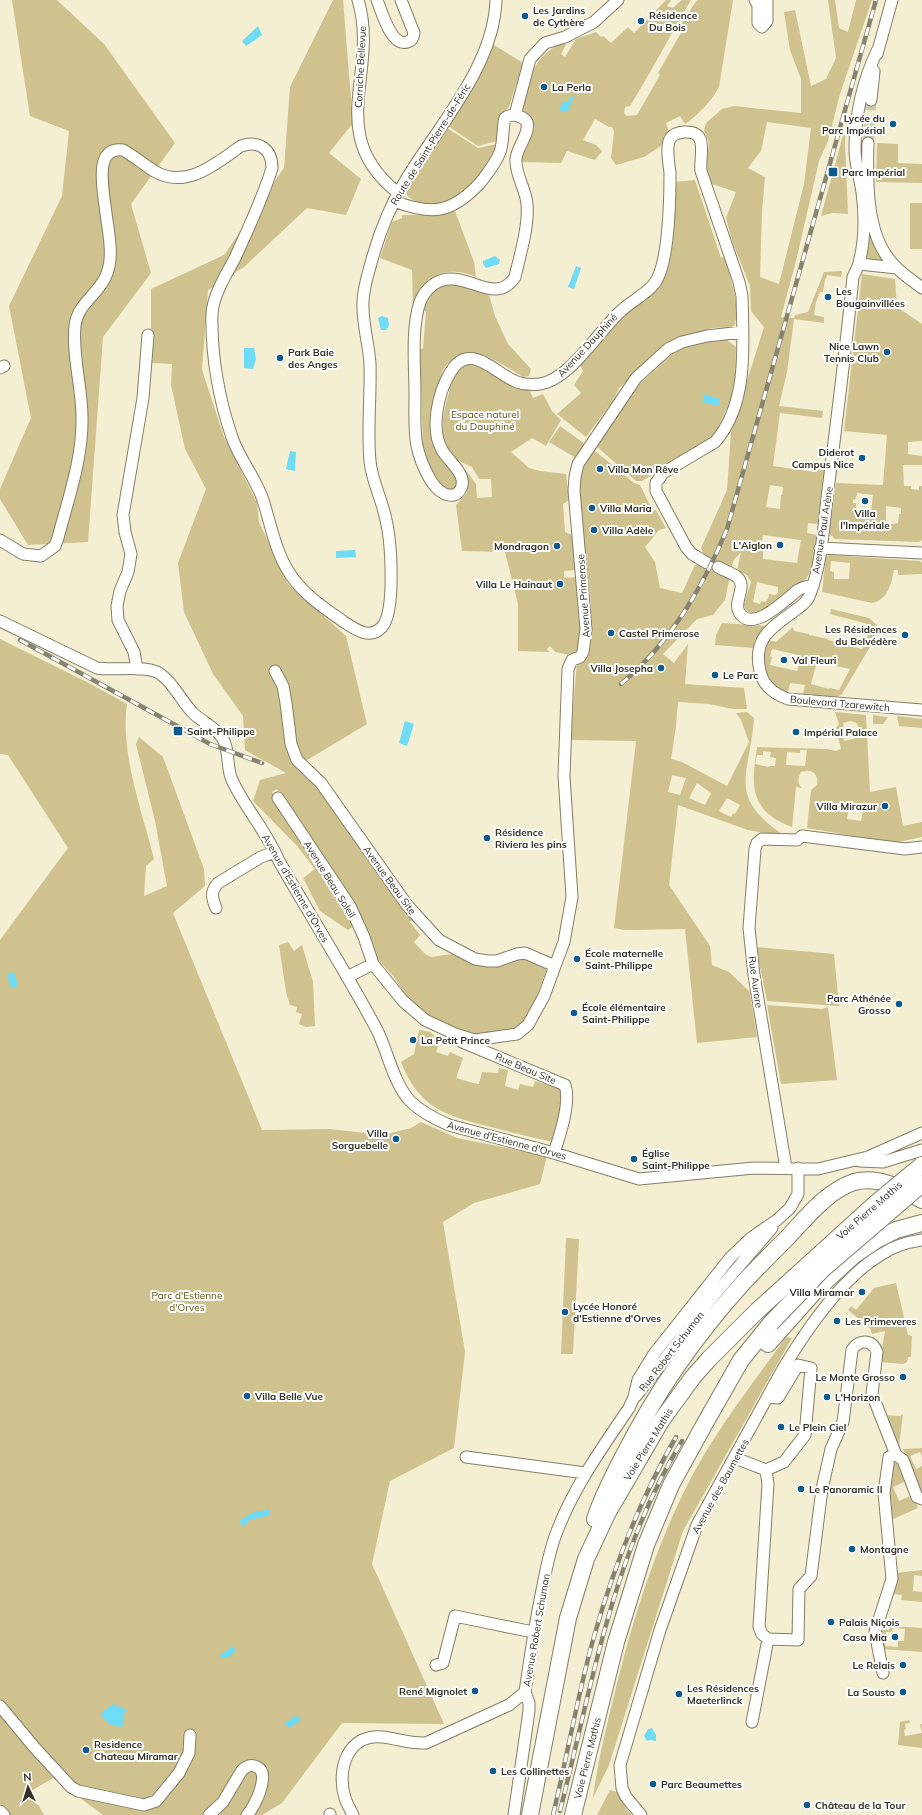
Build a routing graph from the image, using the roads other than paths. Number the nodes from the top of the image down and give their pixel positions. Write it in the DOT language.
graph roads {
  1 [pos="358,0"];
  2 [pos="377,0"];
  3 [pos="401,0"];
  4 [pos="496,0"];
  5 [pos="618,0"];
  6 [pos="755,0"];
  7 [pos="767,0"];
  8 [pos="892,0"];
  9 [pos="878,49"];
  10 [pos="871,100"];
  11 [pos="515,115"];
  12 [pos="868,143"];
  13 [pos="396,197"];
  14 [pos="859,264"];
  15 [pos="897,268"];
  16 [pos="922,288"];
  17 [pos="742,332"];
  18 [pos="148,335"];
  19 [pos="0,540"];
  20 [pos="820,548"];
  21 [pos="922,553"];
  22 [pos="707,563"];
  23 [pos="718,568"];
  24 [pos="813,586"];
  25 [pos="0,621"];
  26 [pos="137,669"];
  27 [pos="275,671"];
  28 [pos="922,710"];
  29 [pos="278,798"];
  30 [pos="922,847"];
  31 [pos="275,852"];
  32 [pos="216,908"];
  33 [pos="373,964"];
  34 [pos="555,966"];
  35 [pos="347,977"];
  36 [pos="425,1020"];
  37 [pos="922,1133"];
  38 [pos="922,1150"];
  39 [pos="554,1152"];
  40 [pos="858,1161"];
  41 [pos="922,1165"];
  42 [pos="786,1168"];
  43 [pos="798,1168"];
  44 [pos="922,1185"];
  45 [pos="900,1188"];
  46 [pos="922,1200"];
  47 [pos="922,1223"];
  48 [pos="922,1240"];
  49 [pos="634,1397"];
  50 [pos="768,1397"];
  51 [pos="704,1425"];
  52 [pos="896,1455"];
  53 [pos="466,1457"];
  54 [pos="735,1458"];
  55 [pos="766,1470"];
  56 [pos="585,1473"];
  57 [pos="922,1499"];
  58 [pos="586,1559"];
  59 [pos="533,1632"];
  60 [pos="768,1638"];
  61 [pos="436,1665"];
  62 [pos="883,1673"];
  63 [pos="525,1692"];
  64 [pos="0,1706"];
  65 [pos="752,1722"];
  66 [pos="190,1735"];
  67 [pos="144,1810"];
  68 [pos="0,1811"];
  69 [pos="4,1815"];
  70 [pos="209,1815"];
  71 [pos="248,1815"];
  72 [pos="353,1815"];
  73 [pos="514,1815"];
  74 [pos="530,1815"];
  75 [pos="573,1815"];
  76 [pos="641,1815"];
  1 -- 13 [label="street, Corniche Bellevue"];
  2 -- 3 [label="street"];
  4 -- 13 [label="street, Route de Saint-Pierre-de-Féric"];
  5 -- 11 [label="street"];
  6 -- 7 [label="street"];
  8 -- 9 [label="street, Avenue Paul Arène"];
  9 -- 10 [label="street, Avenue Paul Arène"];
  9 -- 14 [label="street, Avenue Paul Arène"];
  11 -- 13 [label="street"];
  11 -- 17 [label="street, Avenue Dauphiné"];
  12 -- 15 [label="street"];
  13 -- 19 [label="street, Route de Saint-Pierre-de-Féric"];
  14 -- 15 [label="street"];
  14 -- 20 [label="street, Avenue Paul Arène"];
  15 -- 16 [label="street"];
  17 -- 22 [label="street, Avenue Dauphiné"];
  17 -- 34 [label="street, Avenue Primerose"];
  18 -- 26 [label="street"];
  20 -- 21 [label="street"];
  20 -- 24 [label="street, Avenue Paul Arène"];
  23 -- 24 [label="street"];
  24 -- 28 [label="street, Boulevard Tzarewitch"];
  25 -- 26 [label="street"];
  26 -- 31 [label="street, Avenue d'Estienne d'Orves"];
  27 -- 34 [label="street, Avenue Beau Site"];
  29 -- 33 [label="street, Avenue Beau Soleil"];
  30 -- 42 [label="street, Rue Aurore"];
  31 -- 32 [label="street"];
  31 -- 35 [label="street, Avenue d'Estienne d'Orves"];
  33 -- 35 [label="street"];
  33 -- 36 [label="street"];
  34 -- 36 [label="street"];
  35 -- 39 [label="street, Avenue d'Estienne d'Orves"];
  36 -- 39 [label="street, Rue Beau Site"];
  37 -- 40 [label="street, Avenue d'Estienne d'Orves"];
  38 -- 40 [label="street, Avenue d'Estienne d'Orves"];
  39 -- 42 [label="street, Avenue d'Estienne d'Orves"];
  40 -- 43 [label="street, Avenue d'Estienne d'Orves"];
  41 -- 58 [label="highway, Voie Pierre Mathis, bridge"];
  42 -- 43 [label="street, Avenue d'Estienne d'Orves"];
  43 -- 49 [label="street, Rue Robert Schuman"];
  44 -- 45 [label="highway"];
  44 -- 51 [label="highway, Voie Pierre Mathis, bridge"];
  45 -- 46 [label="highway"];
  45 -- 58 [label="highway"];
  47 -- 51 [label="highway"];
  48 -- 50 [label="street, Avenue des Baumettes"];
  49 -- 56 [label="street, Avenue Robert Schuman"];
  50 -- 54 [label="street, Avenue des Baumettes"];
  50 -- 55 [label="street"];
  51 -- 75 [label="highway, Voie Pierre Mathis"];
  52 -- 57 [label="street"];
  52 -- 60 [label="street"];
  52 -- 62 [label="street"];
  53 -- 56 [label="street"];
  54 -- 55 [label="street"];
  54 -- 76 [label="street, Avenue des Baumettes"];
  55 -- 60 [label="street"];
  56 -- 59 [label="street, Avenue Robert Schuman"];
  58 -- 74 [label="highway, Voie Pierre Mathis"];
  59 -- 61 [label="street"];
  59 -- 63 [label="street, Avenue Robert Schuman"];
  60 -- 65 [label="street"];
  63 -- 72 [label="street, Avenue Robert Schuman"];
  63 -- 73 [label="street"];
  64 -- 67 [label="street"];
  66 -- 67 [label="street"];
  68 -- 69 [label="street"];
  70 -- 71 [label="street"];
}
